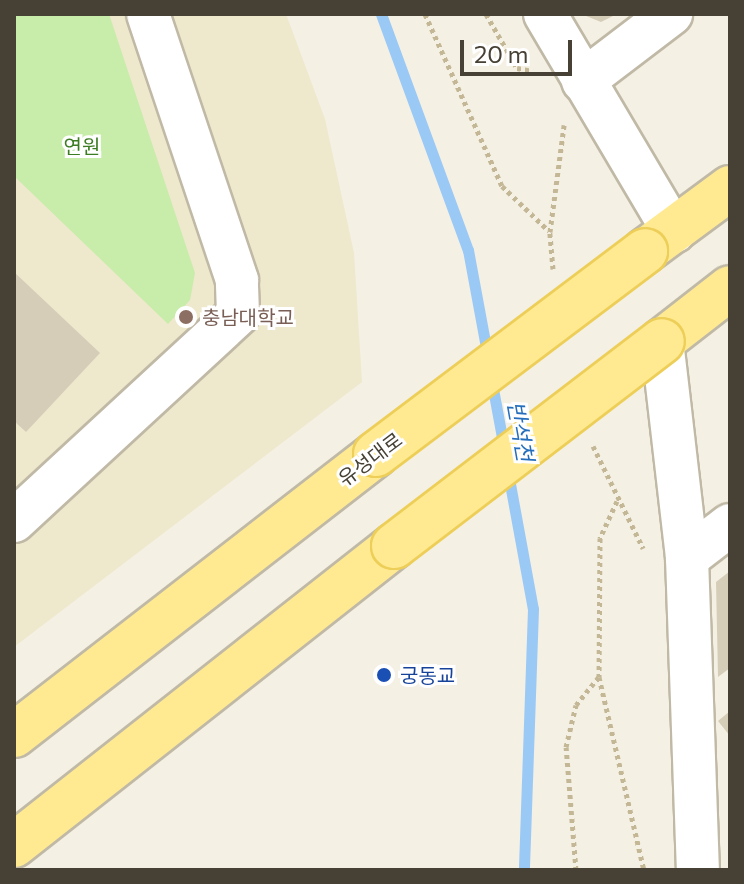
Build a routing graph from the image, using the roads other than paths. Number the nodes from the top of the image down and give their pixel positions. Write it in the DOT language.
graph roads {
  1 [pos="148,14"];
  2 [pos="545,14"];
  3 [pos="671,14"];
  4 [pos="583,81"];
  5 [pos="730,188"];
  6 [pos="659,241"];
  7 [pos="730,288"];
  8 [pos="662,341"];
  9 [pos="14,521"];
  10 [pos="730,525"];
  11 [pos="687,558"];
  12 [pos="14,735"];
  13 [pos="730,833"];
  14 [pos="14,845"];
  15 [pos="698,864"];
  1 -- 9 [label="street"];
  2 -- 4 [label="street"];
  3 -- 4 [label="street"];
  4 -- 6 [label="street"];
  5 -- 6 [label="main road, 유성대로"];
  6 -- 12 [label="main road, 유성대로, bridge"];
  7 -- 8 [label="main road"];
  8 -- 11 [label="street"];
  8 -- 14 [label="main road, bridge"];
  10 -- 11 [label="street"];
  11 -- 15 [label="street"];
  13 -- 15 [label="street"];
}
